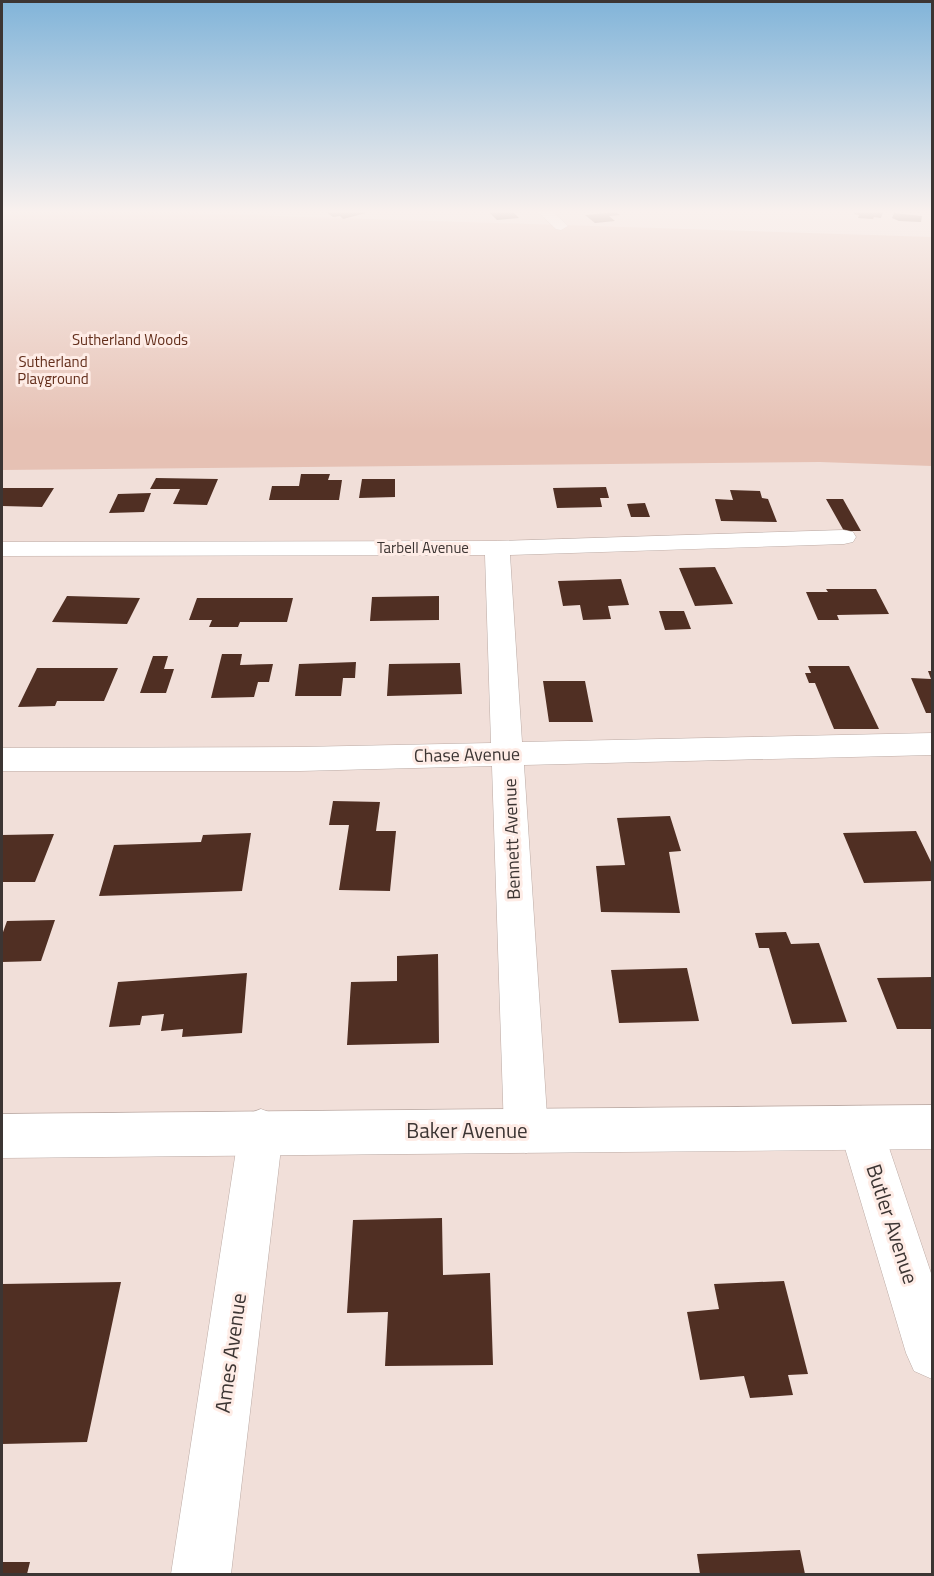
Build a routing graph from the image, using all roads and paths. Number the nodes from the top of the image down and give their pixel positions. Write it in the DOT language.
graph roads {
  1 [pos="844,537"];
  2 [pos="497,548"];
  3 [pos="2,549"];
  4 [pos="933,744"];
  5 [pos="509,754"];
  6 [pos="2,760"];
  7 [pos="933,1127"];
  8 [pos="861,1128"];
  9 [pos="261,1131"];
  10 [pos="526,1131"];
  11 [pos="2,1136"];
  12 [pos="933,1353"];
  13 [pos="201,1575"];
  1 -- 2 [label="street, Tarbell Avenue"];
  2 -- 3 [label="street, Tarbell Avenue"];
  2 -- 5 [label="street, Bennett Avenue"];
  4 -- 5 [label="street, Chase Avenue"];
  5 -- 6 [label="street, Chase Avenue"];
  5 -- 10 [label="street, Bennett Avenue"];
  7 -- 8 [label="street, Baker Avenue"];
  8 -- 10 [label="street, Baker Avenue"];
  8 -- 12 [label="street, Butler Avenue"];
  9 -- 10 [label="street, Baker Avenue"];
  9 -- 11 [label="street, Baker Avenue"];
  9 -- 13 [label="street, Ames Avenue"];
}
